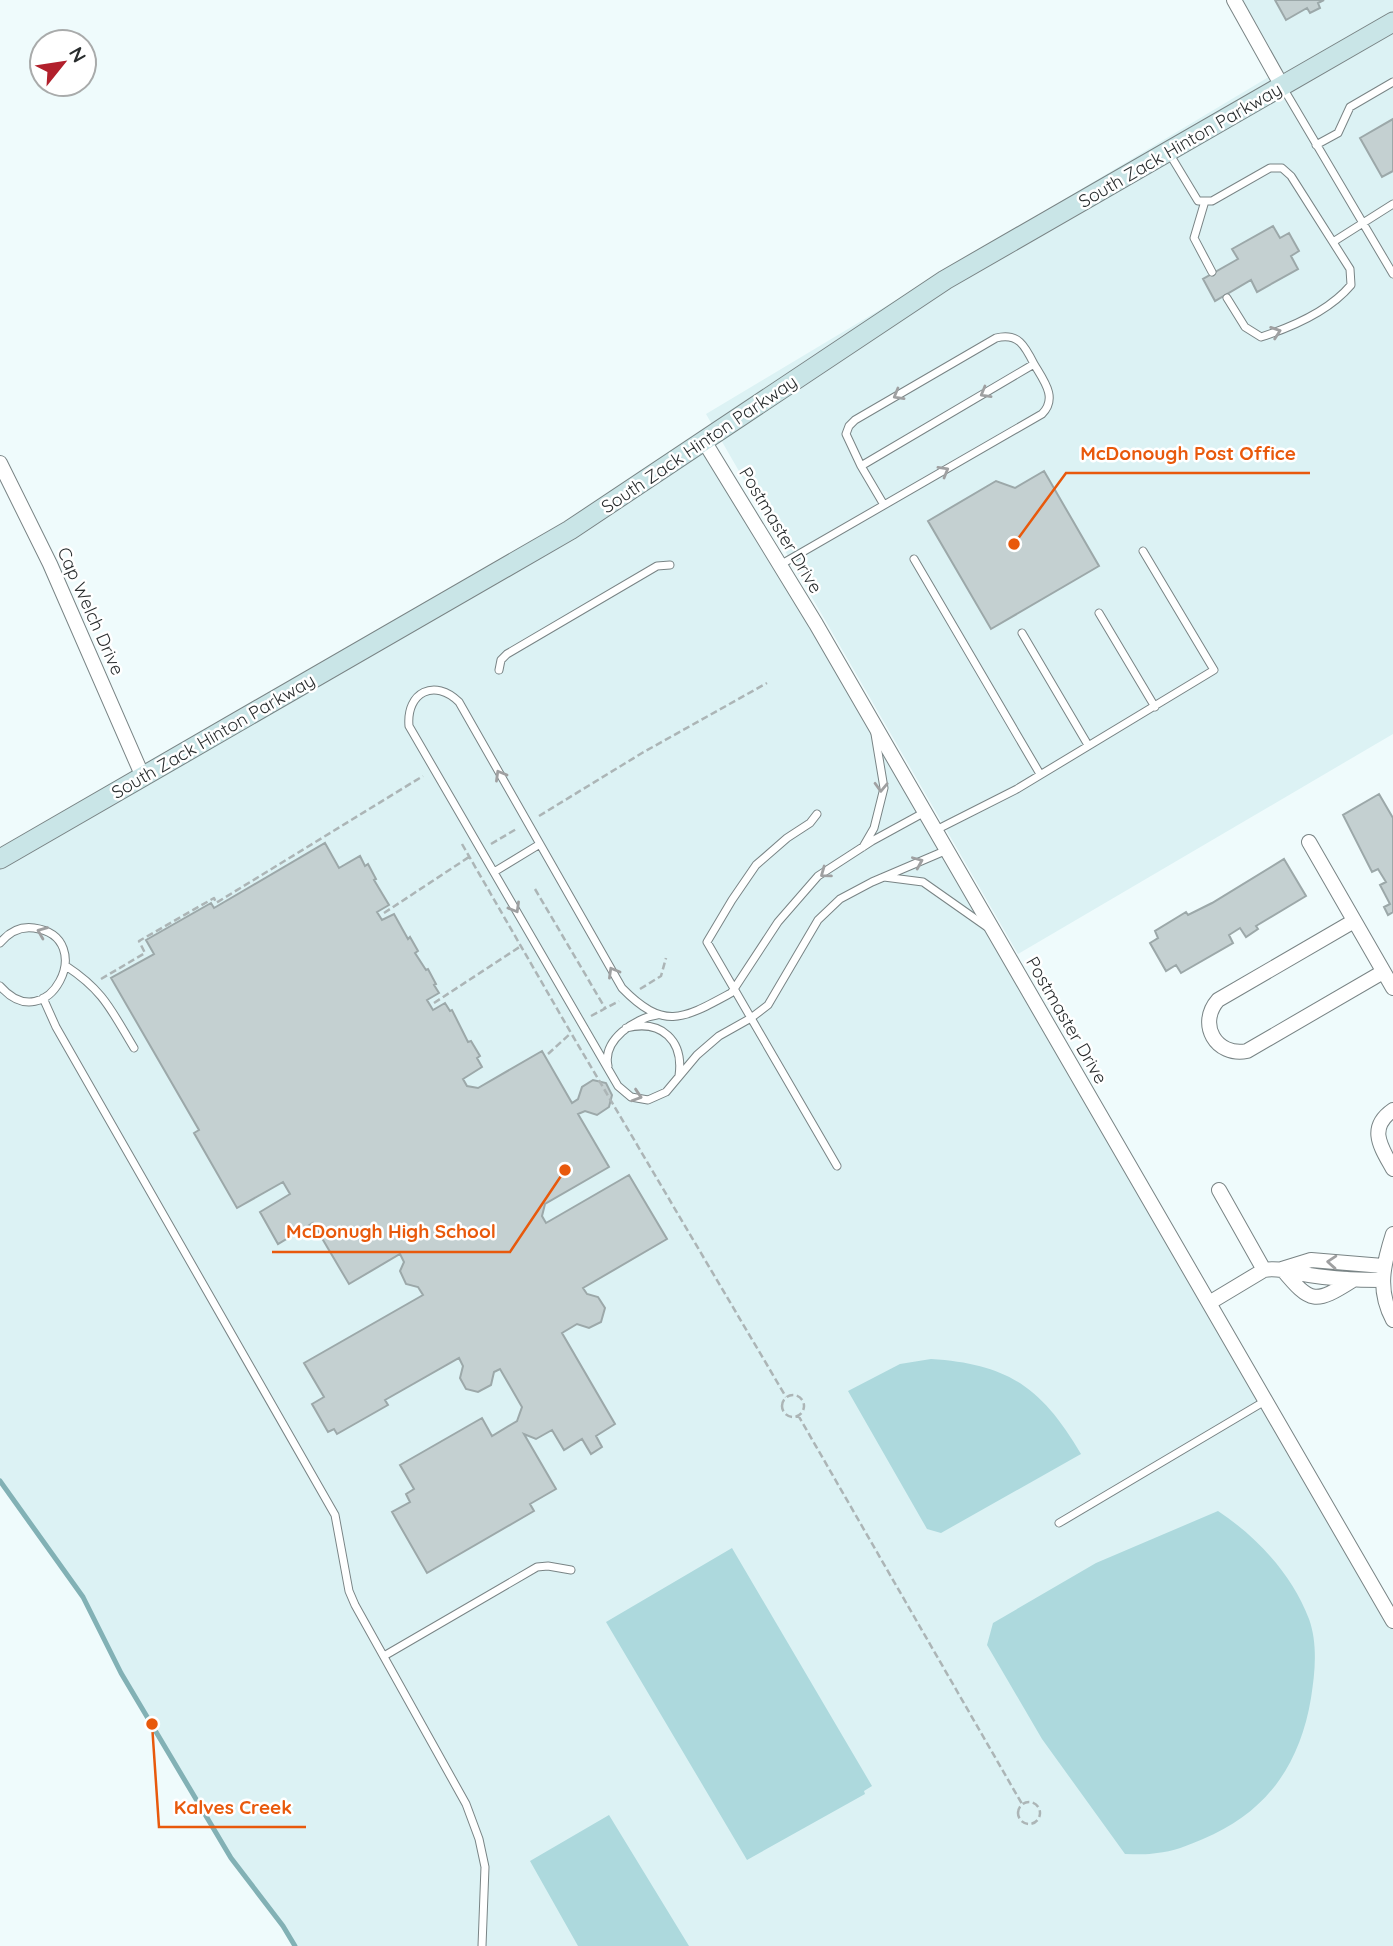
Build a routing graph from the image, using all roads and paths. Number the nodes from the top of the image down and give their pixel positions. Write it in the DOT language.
graph roads {
  1 [pos="1234,0"];
  2 [pos="1393,22"];
  3 [pos="1393,82"];
  4 [pos="1282,86"];
  5 [pos="1316,145"];
  6 [pos="1169,152"];
  7 [pos="1205,201"];
  8 [pos="1393,204"];
  9 [pos="1362,223"];
  10 [pos="1333,242"];
  11 [pos="1212,272"];
  12 [pos="1393,274"];
  13 [pos="1227,298"];
  14 [pos="1034,364"];
  15 [pos="704,441"];
  16 [pos="0,463"];
  17 [pos="861,466"];
  18 [pos="884,505"];
  19 [pos="1143,551"];
  20 [pos="914,559"];
  21 [pos="670,565"];
  22 [pos="780,565"];
  23 [pos="1099,613"];
  24 [pos="1022,633"];
  25 [pos="499,670"];
  26 [pos="767,683"];
  27 [pos="1155,707"];
  28 [pos="873,723"];
  29 [pos="1088,745"];
  30 [pos="1040,774"];
  31 [pos="423,776"];
  32 [pos="142,777"];
  33 [pos="925,812"];
  34 [pos="817,814"];
  35 [pos="536,817"];
  36 [pos="520,827"];
  37 [pos="936,831"];
  38 [pos="1309,842"];
  39 [pos="491,844"];
  40 [pos="540,844"];
  41 [pos="862,848"];
  42 [pos="947,850"];
  43 [pos="473,854"];
  44 [pos="0,859"];
  45 [pos="494,872"];
  46 [pos="883,877"];
  47 [pos="535,889"];
  48 [pos="384,913"];
  49 [pos="1354,921"];
  50 [pos="994,932"];
  51 [pos="0,943"];
  52 [pos="521,946"];
  53 [pos="666,958"];
  54 [pos="66,966"];
  55 [pos="1384,972"];
  56 [pos="92,985"];
  57 [pos="0,986"];
  58 [pos="1393,988"];
  59 [pos="640,989"];
  60 [pos="734,989"];
  61 [pos="43,998"];
  62 [pos="620,1000"];
  63 [pos="434,1003"];
  64 [pos="642,1007"];
  65 [pos="605,1009"];
  66 [pos="662,1015"];
  67 [pos="592,1016"];
  68 [pos="650,1016"];
  69 [pos="751,1018"];
  70 [pos="626,1028"];
  71 [pos="571,1033"];
  72 [pos="667,1033"];
  73 [pos="134,1048"];
  74 [pos="548,1054"];
  75 [pos="609,1070"];
  76 [pos="679,1077"];
  77 [pos="1393,1110"];
  78 [pos="837,1166"];
  79 [pos="1393,1169"];
  80 [pos="1219,1190"];
  81 [pos="1393,1234"];
  82 [pos="1282,1269"];
  83 [pos="1264,1270"];
  84 [pos="1383,1273"];
  85 [pos="1353,1280"];
  86 [pos="1209,1303"];
  87 [pos="1393,1320"];
  88 [pos="1266,1401"];
  89 [pos="798,1415"];
  90 [pos="1059,1523"];
  91 [pos="571,1570"];
  92 [pos="1393,1621"];
  93 [pos="384,1656"];
  94 [pos="1022,1804"];
  95 [pos="482,1946"];
  1 -- 4 [label="street"];
  2 -- 4 [label="main road, South Zack Hinton Parkway"];
  3 -- 5 [label="lane"];
  4 -- 5 [label="lane"];
  4 -- 6 [label="main road, South Zack Hinton Parkway"];
  5 -- 9 [label="lane"];
  6 -- 7 [label="lane"];
  6 -- 15 [label="main road, South Zack Hinton Parkway"];
  7 -- 10 [label="lane"];
  7 -- 11 [label="lane"];
  8 -- 9 [label="lane"];
  9 -- 10 [label="lane"];
  9 -- 12 [label="lane"];
  13 -- 10 [label="lane, one-way"];
  14 -- 17 [label="lane, one-way"];
  14 -- 17 [label="lane, one-way"];
  18 -- 14 [label="lane, one-way"];
  15 -- 22 [label="street, Postmaster Drive"];
  15 -- 32 [label="main road, South Zack Hinton Parkway"];
  16 -- 32 [label="street, Cap Welch Drive"];
  17 -- 18 [label="lane"];
  18 -- 22 [label="lane"];
  19 -- 27 [label="lane"];
  20 -- 30 [label="lane"];
  21 -- 25 [label="lane"];
  22 -- 28 [label="street, Postmaster Drive"];
  23 -- 27 [label="lane"];
  24 -- 29 [label="lane"];
  26 -- 35 [label="path"];
  27 -- 29 [label="lane"];
  28 -- 33 [label="street, Postmaster Drive"];
  28 -- 41 [label="lane, one-way"];
  29 -- 30 [label="lane"];
  30 -- 37 [label="lane"];
  31 -- 56 [label="path"];
  32 -- 44 [label="main road, South Zack Hinton Parkway"];
  33 -- 37 [label="street, Postmaster Drive"];
  33 -- 41 [label="lane"];
  34 -- 60 [label="lane"];
  36 -- 39 [label="path"];
  37 -- 42 [label="street, Postmaster Drive"];
  38 -- 49 [label="street"];
  40 -- 45 [label="lane"];
  40 -- 45 [label="lane, one-way"];
  64 -- 40 [label="lane, one-way"];
  41 -- 60 [label="lane, one-way"];
  46 -- 42 [label="lane, one-way"];
  42 -- 50 [label="street, Postmaster Drive"];
  43 -- 48 [label="path"];
  45 -- 75 [label="lane, one-way"];
  46 -- 50 [label="lane"];
  46 -- 69 [label="lane"];
  47 -- 65 [label="path"];
  49 -- 55 [label="street"];
  49 -- 55 [label="street"];
  50 -- 86 [label="street, Postmaster Drive"];
  54 -- 51 [label="lane, one-way"];
  52 -- 63 [label="path"];
  53 -- 59 [label="path"];
  54 -- 56 [label="lane"];
  54 -- 61 [label="lane"];
  55 -- 58 [label="street"];
  56 -- 73 [label="lane"];
  57 -- 61 [label="lane"];
  60 -- 66 [label="lane"];
  60 -- 69 [label="lane"];
  61 -- 93 [label="lane"];
  62 -- 65 [label="path"];
  64 -- 66 [label="lane"];
  64 -- 68 [label="lane"];
  65 -- 67 [label="path"];
  66 -- 68 [label="lane"];
  68 -- 70 [label="lane"];
  68 -- 72 [label="lane"];
  69 -- 76 [label="lane"];
  69 -- 78 [label="lane"];
  70 -- 72 [label="lane"];
  70 -- 75 [label="lane"];
  71 -- 74 [label="path"];
  72 -- 76 [label="lane"];
  75 -- 76 [label="lane, one-way"];
  77 -- 79 [label="street"];
  80 -- 83 [label="street"];
  81 -- 84 [label="street"];
  82 -- 83 [label="street"];
  84 -- 82 [label="street, one-way"];
  82 -- 85 [label="street"];
  82 -- 85 [label="street"];
  83 -- 86 [label="street"];
  84 -- 85 [label="street"];
  84 -- 87 [label="street"];
  86 -- 88 [label="street, Postmaster Drive"];
  88 -- 90 [label="lane"];
  88 -- 92 [label="street, Postmaster Drive"];
  89 -- 89 [label="path"];
  89 -- 94 [label="path"];
  91 -- 93 [label="lane"];
  93 -- 95 [label="lane"];
  94 -- 94 [label="path"];
}
